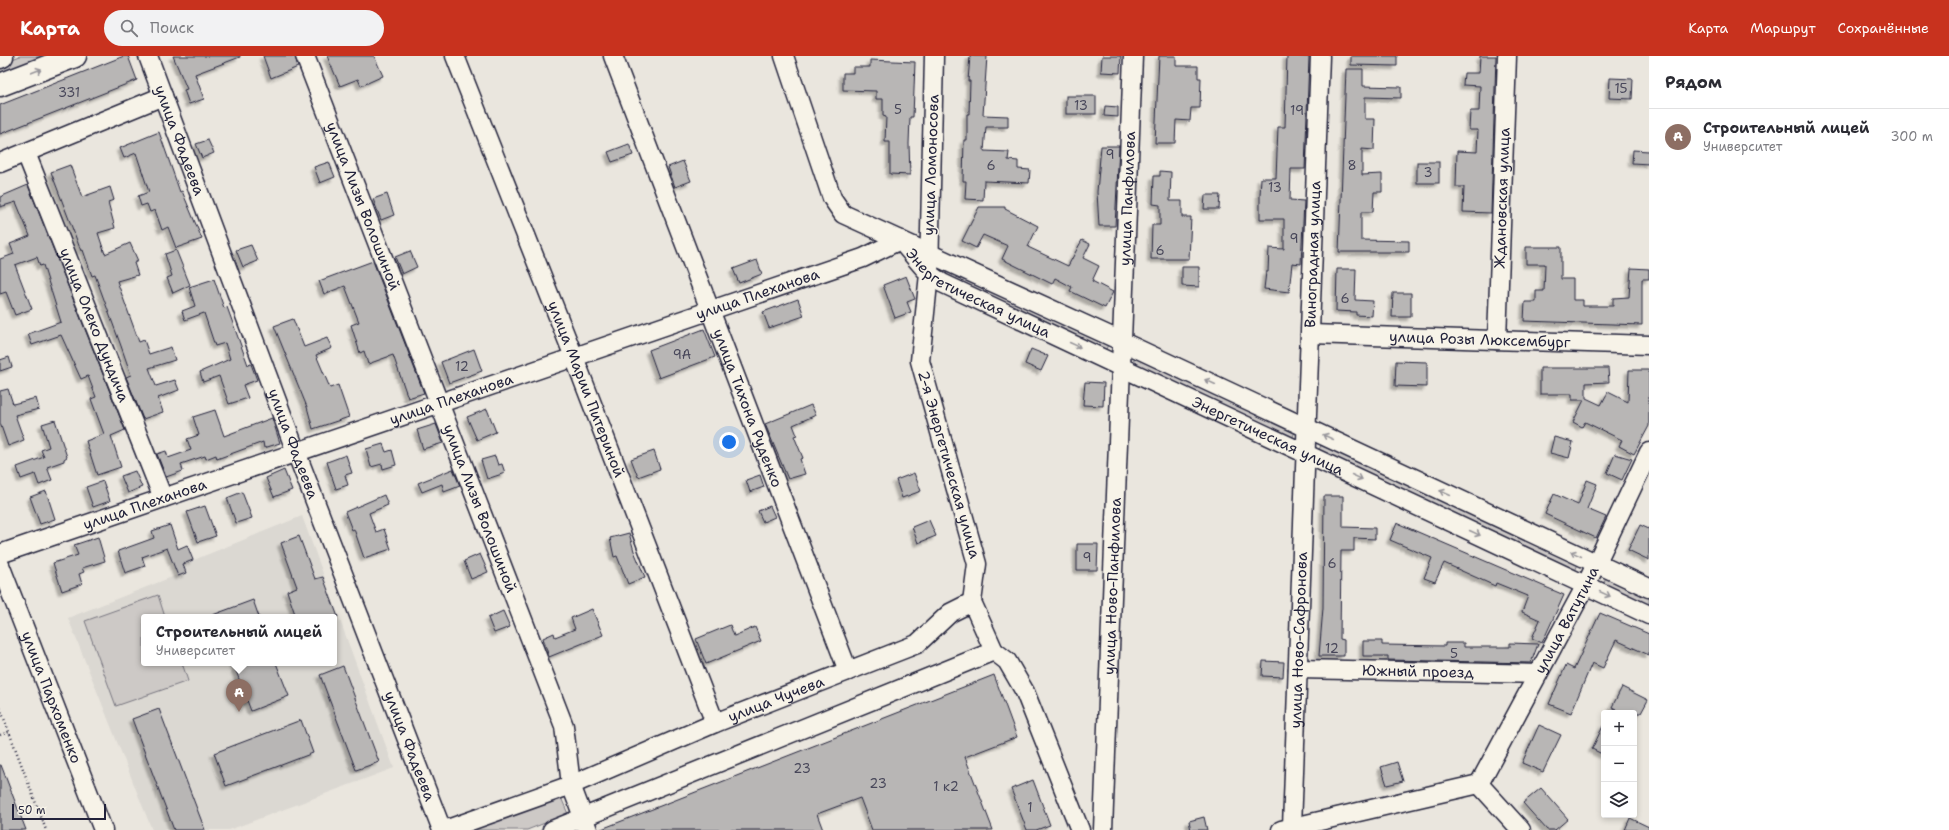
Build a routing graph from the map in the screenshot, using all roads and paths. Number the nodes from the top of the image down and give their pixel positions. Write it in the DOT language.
graph roads {
  1 [pos="75,56"];
  2 [pos="148,56"];
  3 [pos="305,56"];
  4 [pos="455,56"];
  5 [pos="613,56"];
  6 [pos="784,56"];
  7 [pos="934,56"];
  8 [pos="1133,56"];
  9 [pos="1320,56"];
  10 [pos="1507,56"];
  11 [pos="0,85"];
  12 [pos="163,96"];
  13 [pos="26,153"];
  14 [pos="0,163"];
  15 [pos="900,240"];
  16 [pos="928,251"];
  17 [pos="929,274"];
  18 [pos="710,311"];
  19 [pos="1311,334"];
  20 [pos="1497,340"];
  21 [pos="1123,342"];
  22 [pos="1649,345"];
  23 [pos="574,357"];
  24 [pos="1122,367"];
  25 [pos="440,403"];
  26 [pos="1307,428"];
  27 [pos="296,452"];
  28 [pos="1649,452"];
  29 [pos="1307,453"];
  30 [pos="163,498"];
  31 [pos="0,554"];
  32 [pos="1596,564"];
  33 [pos="0,565"];
  34 [pos="1586,585"];
  35 [pos="1649,588"];
  36 [pos="972,602"];
  37 [pos="1649,615"];
  38 [pos="994,651"];
  39 [pos="1298,669"];
  40 [pos="848,671"];
  41 [pos="1538,674"];
  42 [pos="0,708"];
  43 [pos="715,723"];
  44 [pos="9,732"];
  45 [pos="0,735"];
  46 [pos="1478,784"];
  47 [pos="571,785"];
  48 [pos="586,824"];
  49 [pos="1286,828"];
  50 [pos="46,830"];
  51 [pos="103,830"];
  52 [pos="442,830"];
  53 [pos="445,830"];
  54 [pos="552,830"];
  55 [pos="1080,830"];
  56 [pos="1103,830"];
  57 [pos="1521,830"];
  11 -- 1 [label="main road, one-way"];
  2 -- 12 [label="street, улица Фадеева"];
  3 -- 25 [label="street, улица Лизы Волошиной"];
  4 -- 23 [label="street, улица Марии Питериной"];
  5 -- 18 [label="street, улица Тихона Руденко"];
  6 -- 15 [label="street, Энергетическая улица"];
  7 -- 16 [label="street, улица Ломоносова"];
  8 -- 21 [label="street, улица Панфилова"];
  9 -- 19 [label="street, Виноградная улица"];
  10 -- 20 [label="street, Ждановская улица"];
  12 -- 13 [label="street"];
  12 -- 27 [label="street, улица Фадеева"];
  13 -- 14 [label="street"];
  13 -- 30 [label="street, улица Олеко Дундича"];
  15 -- 16 [label="street, Энергетическая улица"];
  15 -- 17 [label="street, Энергетическая улица"];
  15 -- 18 [label="street, улица Плеханова"];
  16 -- 17 [label="street, улица Ломоносова"];
  16 -- 21 [label="street, Энергетическая улица"];
  17 -- 24 [label="street, Энергетическая улица, one-way"];
  17 -- 36 [label="street, 2-я Энергетическая улица"];
  18 -- 23 [label="street, улица Плеханова"];
  18 -- 40 [label="street, улица Тихона Руденко"];
  19 -- 20 [label="street, улица Розы Люксембург"];
  19 -- 26 [label="street, Виноградная улица"];
  20 -- 22 [label="street, улица Розы Люксембург"];
  21 -- 24 [label="street, улица Ново-Панфилова"];
  26 -- 21 [label="street, Энергетическая улица, one-way"];
  23 -- 25 [label="street, улица Плеханова"];
  23 -- 43 [label="street, улица Марии Питериной"];
  24 -- 29 [label="street, Энергетическая улица"];
  24 -- 56 [label="street, улица Ново-Панфилова"];
  25 -- 27 [label="street, улица Плеханова"];
  25 -- 47 [label="street, улица Лизы Волошиной"];
  26 -- 29 [label="street, Виноградная улица"];
  32 -- 26 [label="street, Энергетическая улица, one-way"];
  27 -- 30 [label="street, улица Плеханова"];
  27 -- 52 [label="street, улица Фадеева"];
  28 -- 32 [label="street, улица Ватутина"];
  29 -- 34 [label="street, Энергетическая улица, one-way"];
  29 -- 39 [label="street, улица Ново-Сафронова"];
  30 -- 31 [label="street, улица Плеханова"];
  32 -- 34 [label="street, улица Ватутина"];
  32 -- 35 [label="street, Энергетическая улица"];
  33 -- 51 [label="street, улица Пархоменко"];
  34 -- 37 [label="street, Энергетическая улица, one-way"];
  34 -- 41 [label="street, улица Ватутина"];
  36 -- 38 [label="street"];
  36 -- 40 [label="street, улица Чучева"];
  38 -- 48 [label="street"];
  38 -- 55 [label="street"];
  39 -- 41 [label="street, Южный проезд"];
  39 -- 49 [label="street, улица Ново-Сафронова"];
  40 -- 43 [label="street, улица Чучева"];
  41 -- 46 [label="street, улица Ватутина"];
  42 -- 44 [label="path"];
  43 -- 47 [label="street, улица Чучева"];
  44 -- 45 [label="path"];
  44 -- 50 [label="path"];
  46 -- 49 [label="street"];
  46 -- 57 [label="street"];
  47 -- 48 [label="street"];
  47 -- 53 [label="street, улица Чучева"];
  48 -- 54 [label="street"];
}
